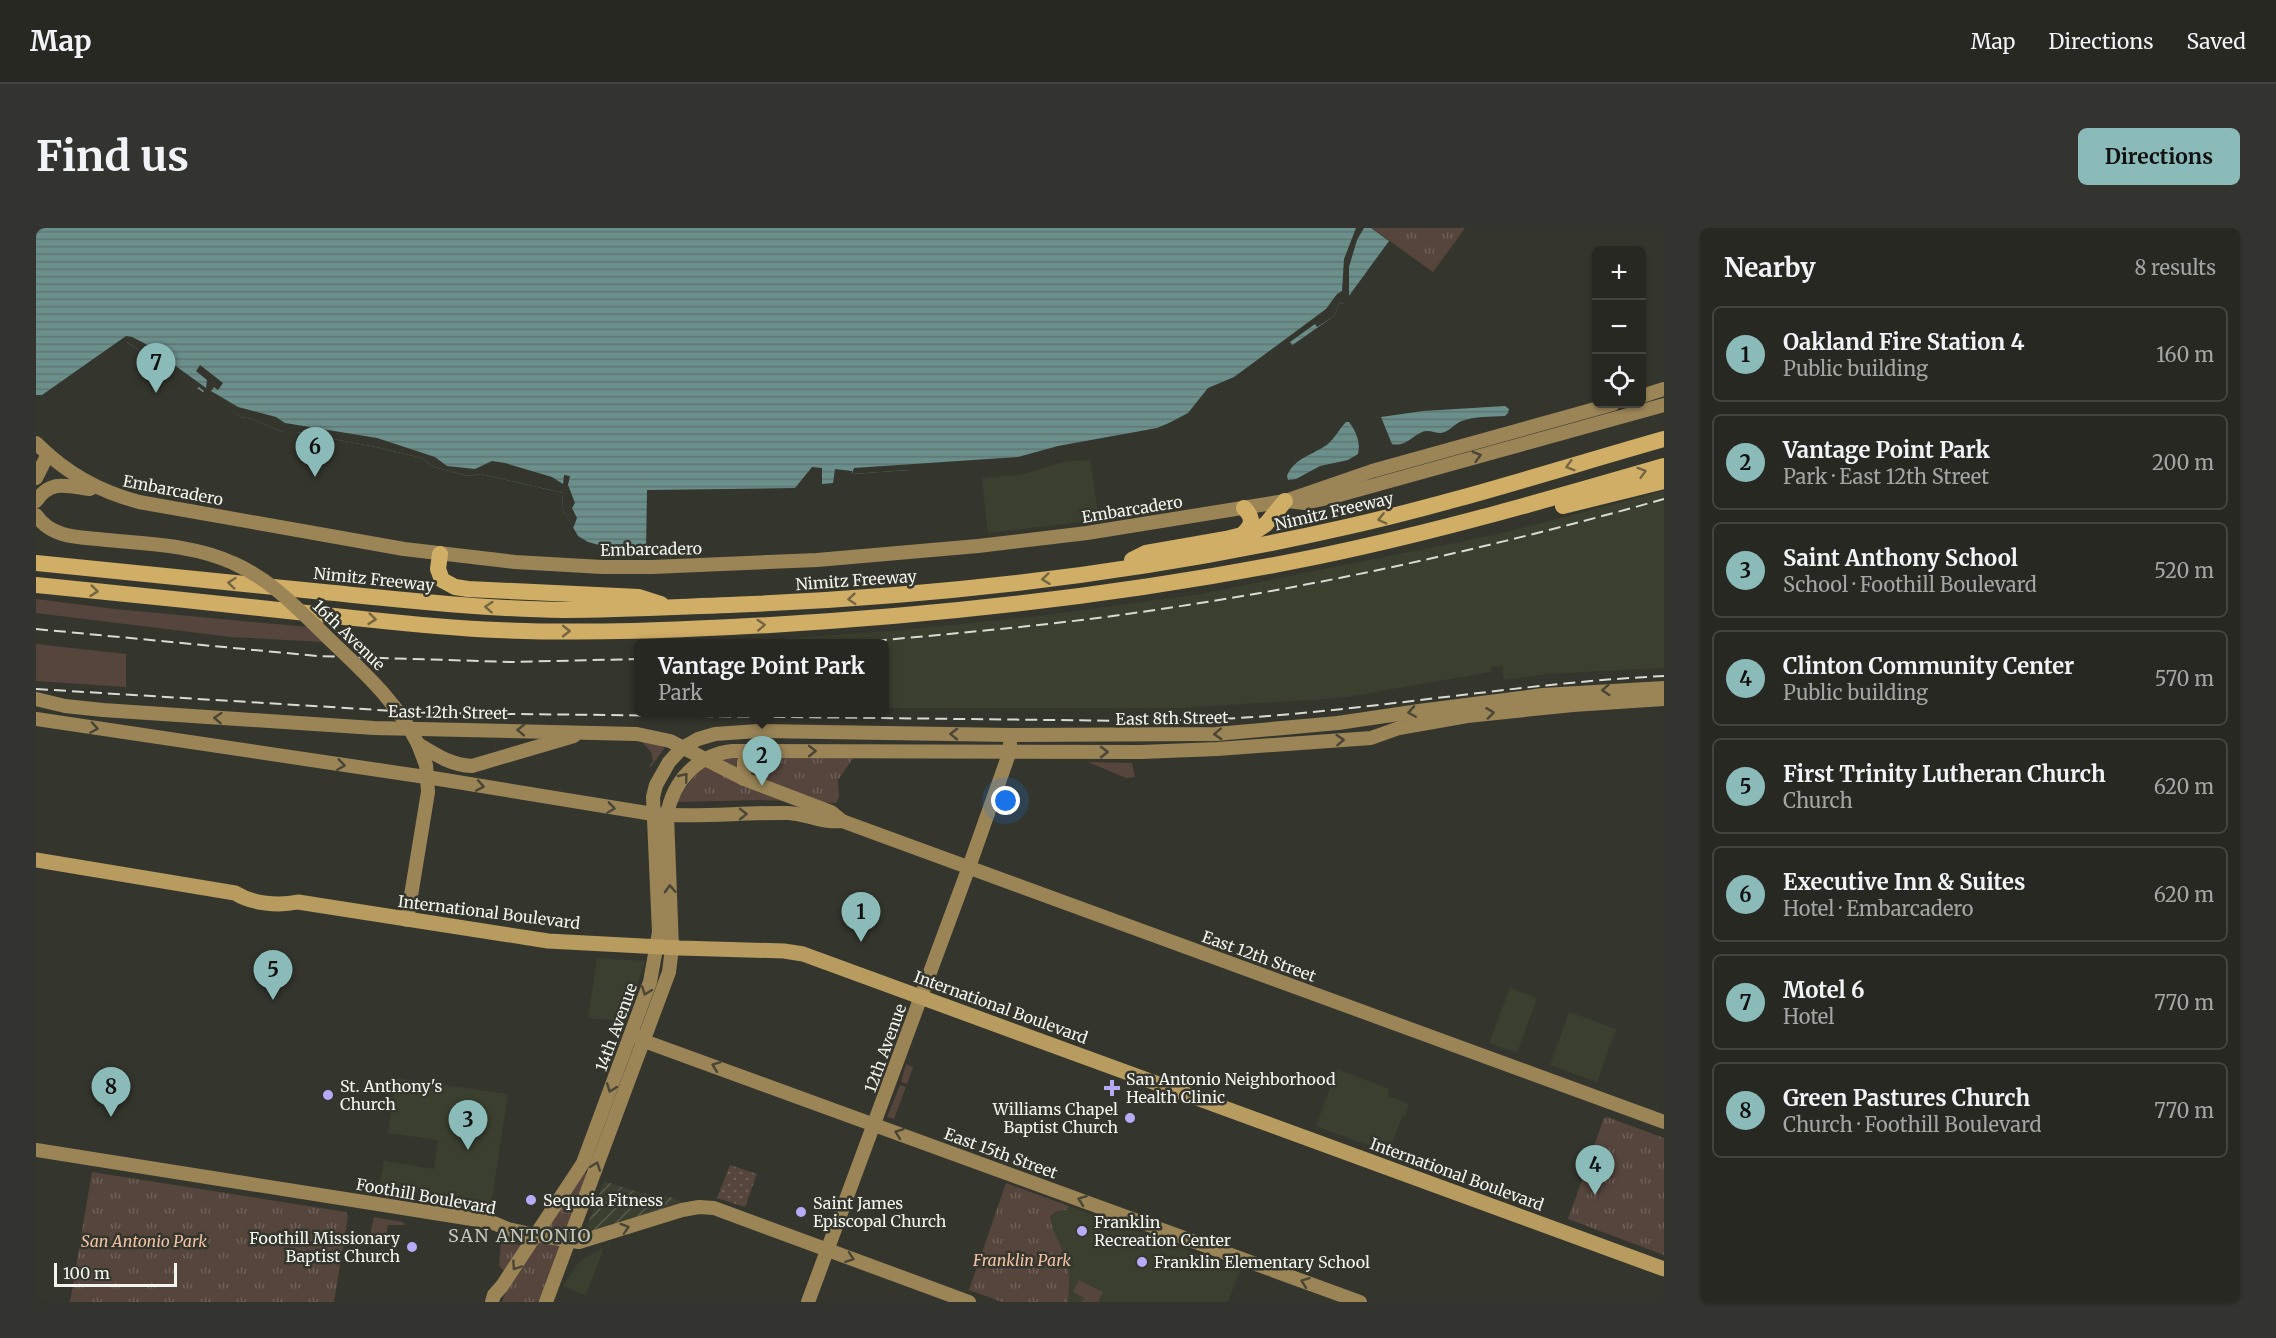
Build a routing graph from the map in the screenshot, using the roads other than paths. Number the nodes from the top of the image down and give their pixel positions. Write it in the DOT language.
graph roads {
  1 [pos="1664,389"];
  2 [pos="1646,394"];
  3 [pos="1664,405"];
  4 [pos="1599,408"];
  5 [pos="1664,439"];
  6 [pos="40,450"];
  7 [pos="1664,466"];
  8 [pos="36,478"];
  9 [pos="1664,480"];
  10 [pos="100,490"];
  11 [pos="36,501"];
  12 [pos="1285,501"];
  13 [pos="1244,508"];
  14 [pos="36,515"];
  15 [pos="1241,536"];
  16 [pos="1404,537"];
  17 [pos="440,554"];
  18 [pos="36,563"];
  19 [pos="1104,572"];
  20 [pos="36,585"];
  21 [pos="674,608"];
  22 [pos="1664,688"];
  23 [pos="36,699"];
  24 [pos="1664,699"];
  25 [pos="36,719"];
  26 [pos="593,731"];
  27 [pos="1010,735"];
  28 [pos="422,748"];
  29 [pos="682,748"];
  30 [pos="754,751"];
  31 [pos="1010,752"];
  32 [pos="705,759"];
  33 [pos="428,778"];
  34 [pos="744,779"];
  35 [pos="660,814"];
  36 [pos="842,821"];
  37 [pos="36,860"];
  38 [pos="969,867"];
  39 [pos="407,920"];
  40 [pos="665,947"];
  41 [pos="921,997"];
  42 [pos="631,1033"];
  43 [pos="644,1041"];
  44 [pos="1664,1122"];
  45 [pos="875,1124"];
  46 [pos="36,1150"];
  47 [pos="535,1235"];
  48 [pos="568,1241"];
  49 [pos="827,1250"];
  50 [pos="1664,1269"];
  51 [pos="493,1299"];
  52 [pos="546,1302"];
  53 [pos="808,1302"];
  54 [pos="969,1302"];
  55 [pos="1360,1302"];
  1 -- 2 [label="main road"];
  12 -- 3 [label="main road, Embarcadero, one-way"];
  4 -- 12 [label="main road, Embarcadero"];
  5 -- 19 [label="highway, Nimitz Freeway, one-way"];
  6 -- 8 [label="main road"];
  6 -- 10 [label="main road, Embarcadero"];
  16 -- 7 [label="highway, one-way"];
  9 -- 16 [label="highway"];
  10 -- 11 [label="main road"];
  10 -- 17 [label="main road, Embarcadero"];
  12 -- 13 [label="main road, Embarcadero"];
  12 -- 15 [label="highway"];
  13 -- 15 [label="highway"];
  13 -- 17 [label="main road, Embarcadero"];
  14 -- 28 [label="main road, 16th Avenue, bridge"];
  15 -- 19 [label="highway"];
  20 -- 16 [label="highway, one-way"];
  17 -- 21 [label="highway"];
  21 -- 18 [label="highway, Nimitz Freeway, one-way"];
  19 -- 21 [label="highway, Nimitz Freeway, one-way"];
  22 -- 27 [label="main road, East 8th Street, one-way"];
  26 -- 23 [label="main road, East 12th Street, one-way"];
  31 -- 24 [label="main road, East 8th Street, one-way"];
  25 -- 33 [label="main road, East 12th Street, one-way"];
  26 -- 28 [label="main road"];
  26 -- 29 [label="main road, East 12th Street"];
  27 -- 29 [label="main road, East 8th Street, one-way"];
  27 -- 31 [label="main road, 12th Avenue"];
  28 -- 33 [label="main road, 16th Avenue"];
  29 -- 32 [label="main road, East 12th Street"];
  29 -- 35 [label="main road, 14th Avenue"];
  30 -- 31 [label="main road, East 8th Street, one-way"];
  30 -- 32 [label="main road, East 8th Street"];
  30 -- 34 [label="main road"];
  31 -- 38 [label="main road, 12th Avenue"];
  32 -- 34 [label="main road, East 12th Street"];
  35 -- 32 [label="main road, 14th Avenue, one-way"];
  33 -- 35 [label="main road, East 12th Street, one-way"];
  33 -- 39 [label="main road, 16th Avenue"];
  34 -- 36 [label="main road, East 12th Street"];
  35 -- 36 [label="main road, East 12th Street, one-way"];
  35 -- 40 [label="main road, 14th Avenue"];
  36 -- 38 [label="main road, East 12th Street"];
  37 -- 39 [label="main road, International Boulevard"];
  38 -- 41 [label="main road, 12th Avenue"];
  38 -- 44 [label="main road, East 12th Street"];
  39 -- 40 [label="main road, International Boulevard"];
  40 -- 41 [label="main road, International Boulevard"];
  40 -- 42 [label="main road, 14th Avenue, one-way"];
  40 -- 43 [label="main road, 14th Avenue"];
  41 -- 45 [label="main road, 12th Avenue"];
  41 -- 50 [label="main road, International Boulevard"];
  42 -- 43 [label="main road, East 15th Street"];
  42 -- 47 [label="main road, 14th Avenue, one-way"];
  45 -- 43 [label="main road, East 15th Street, one-way"];
  48 -- 43 [label="main road, 14th Avenue, one-way"];
  45 -- 49 [label="main road, 12th Avenue"];
  55 -- 45 [label="main road, East 15th Street, one-way"];
  46 -- 47 [label="main road, Foothill Boulevard"];
  47 -- 48 [label="main road, Foothill Boulevard"];
  47 -- 51 [label="main road, 14th Avenue, one-way"];
  48 -- 49 [label="main road, Foothill Boulevard, one-way"];
  48 -- 52 [label="main road, 14th Avenue"];
  49 -- 53 [label="main road, 12th Avenue"];
  49 -- 54 [label="main road, Foothill Boulevard, one-way"];
}
